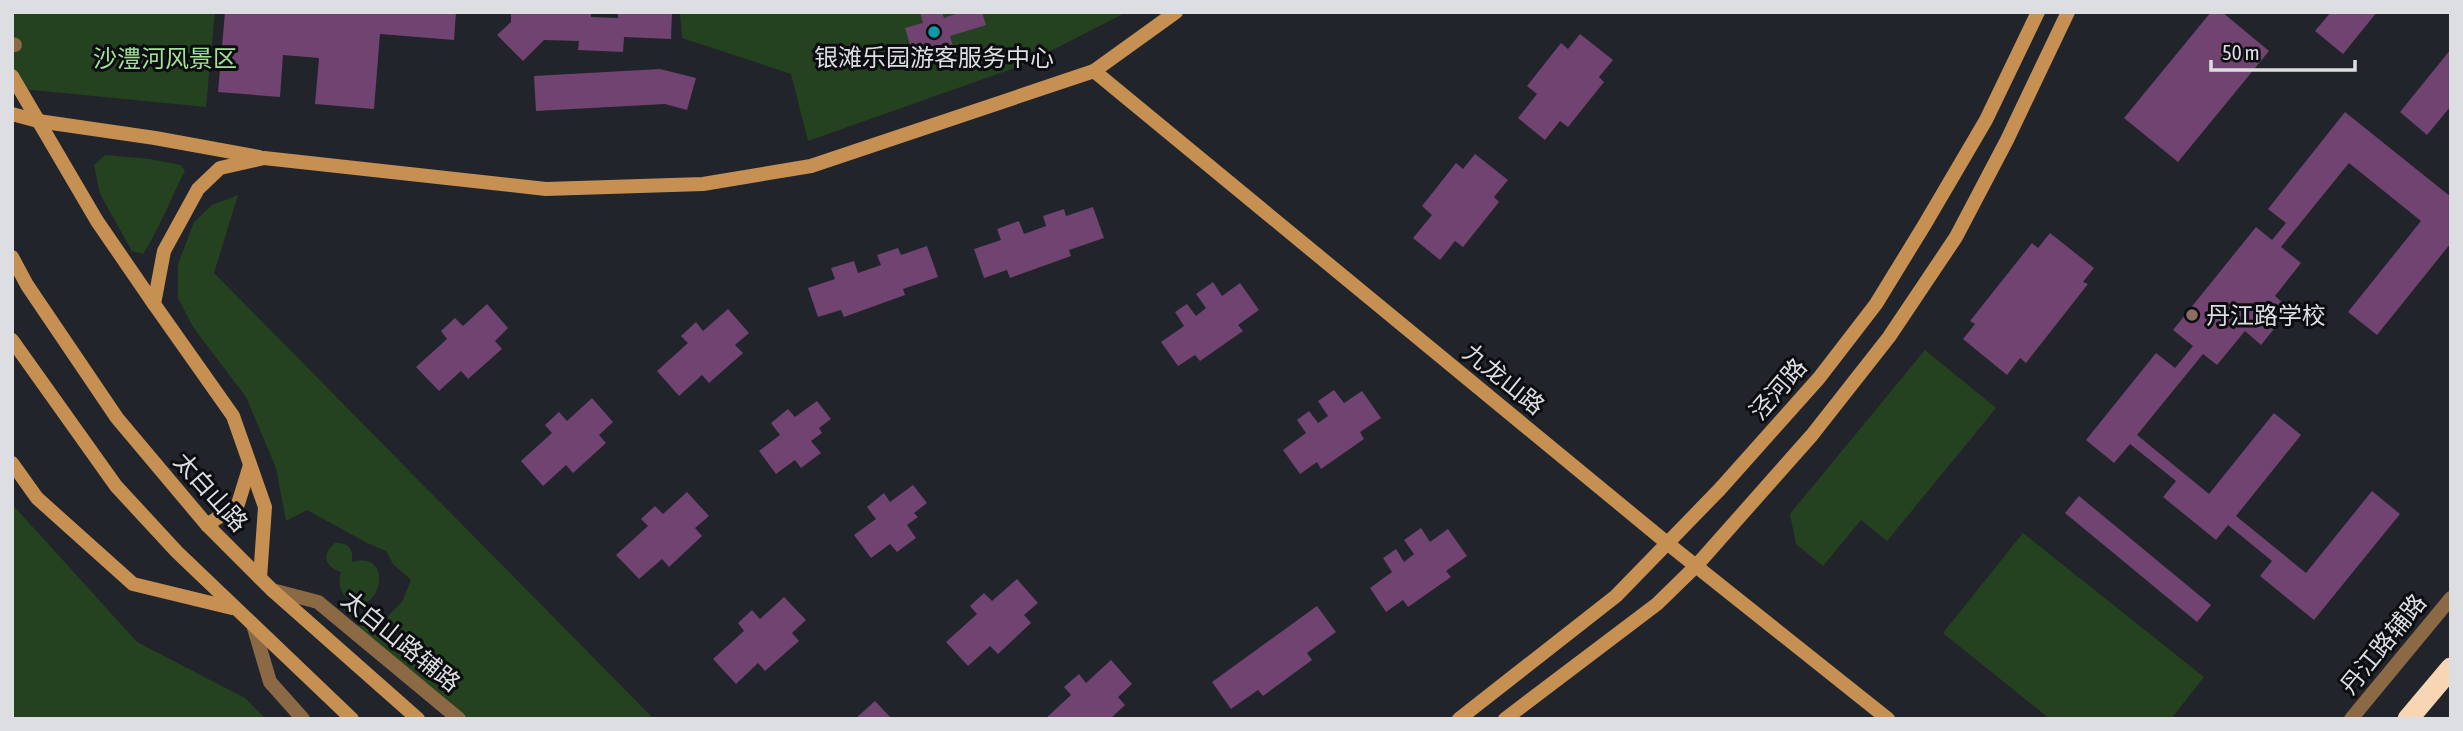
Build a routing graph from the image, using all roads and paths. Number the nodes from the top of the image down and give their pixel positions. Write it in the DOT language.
graph roads {
  1 [pos="1176,12"];
  2 [pos="2038,12"];
  3 [pos="2068,12"];
  4 [pos="1094,71"];
  5 [pos="12,76"];
  6 [pos="12,114"];
  7 [pos="38,121"];
  8 [pos="264,158"];
  9 [pos="12,257"];
  10 [pos="154,304"];
  11 [pos="12,340"];
  12 [pos="12,463"];
  13 [pos="250,464"];
  14 [pos="207,525"];
  15 [pos="1668,543"];
  16 [pos="1696,566"];
  17 [pos="260,578"];
  18 [pos="272,590"];
  19 [pos="2451,598"];
  20 [pos="234,608"];
  21 [pos="254,628"];
  22 [pos="2451,668"];
  23 [pos="303,719"];
  24 [pos="352,719"];
  25 [pos="418,719"];
  26 [pos="459,719"];
  27 [pos="1459,719"];
  28 [pos="1505,719"];
  29 [pos="1888,719"];
  30 [pos="2351,719"];
  31 [pos="2408,719"];
  1 -- 4 [label="street"];
  2 -- 15 [label="street, 泾河路"];
  3 -- 16 [label="street"];
  4 -- 8 [label="street"];
  4 -- 15 [label="street, 九龙山路"];
  5 -- 7 [label="street"];
  6 -- 7 [label="street"];
  7 -- 8 [label="street"];
  7 -- 10 [label="street"];
  8 -- 10 [label="street"];
  9 -- 14 [label="street, 太白山路"];
  10 -- 13 [label="street"];
  11 -- 20 [label="street"];
  12 -- 20 [label="street"];
  13 -- 14 [label="street"];
  13 -- 17 [label="street"];
  14 -- 17 [label="street, 太白山路"];
  15 -- 16 [label="street, 九龙山路"];
  15 -- 27 [label="street, 泾河路"];
  16 -- 28 [label="street"];
  16 -- 29 [label="street, 九龙山路"];
  17 -- 18 [label="street, 太白山路"];
  18 -- 25 [label="street, 太白山路"];
  18 -- 26 [label="street, 太白山路辅路"];
  19 -- 30 [label="street, 丹江路辅路"];
  20 -- 21 [label="street"];
  21 -- 23 [label="street"];
  21 -- 24 [label="street"];
  22 -- 31 [label="highway"];
}
